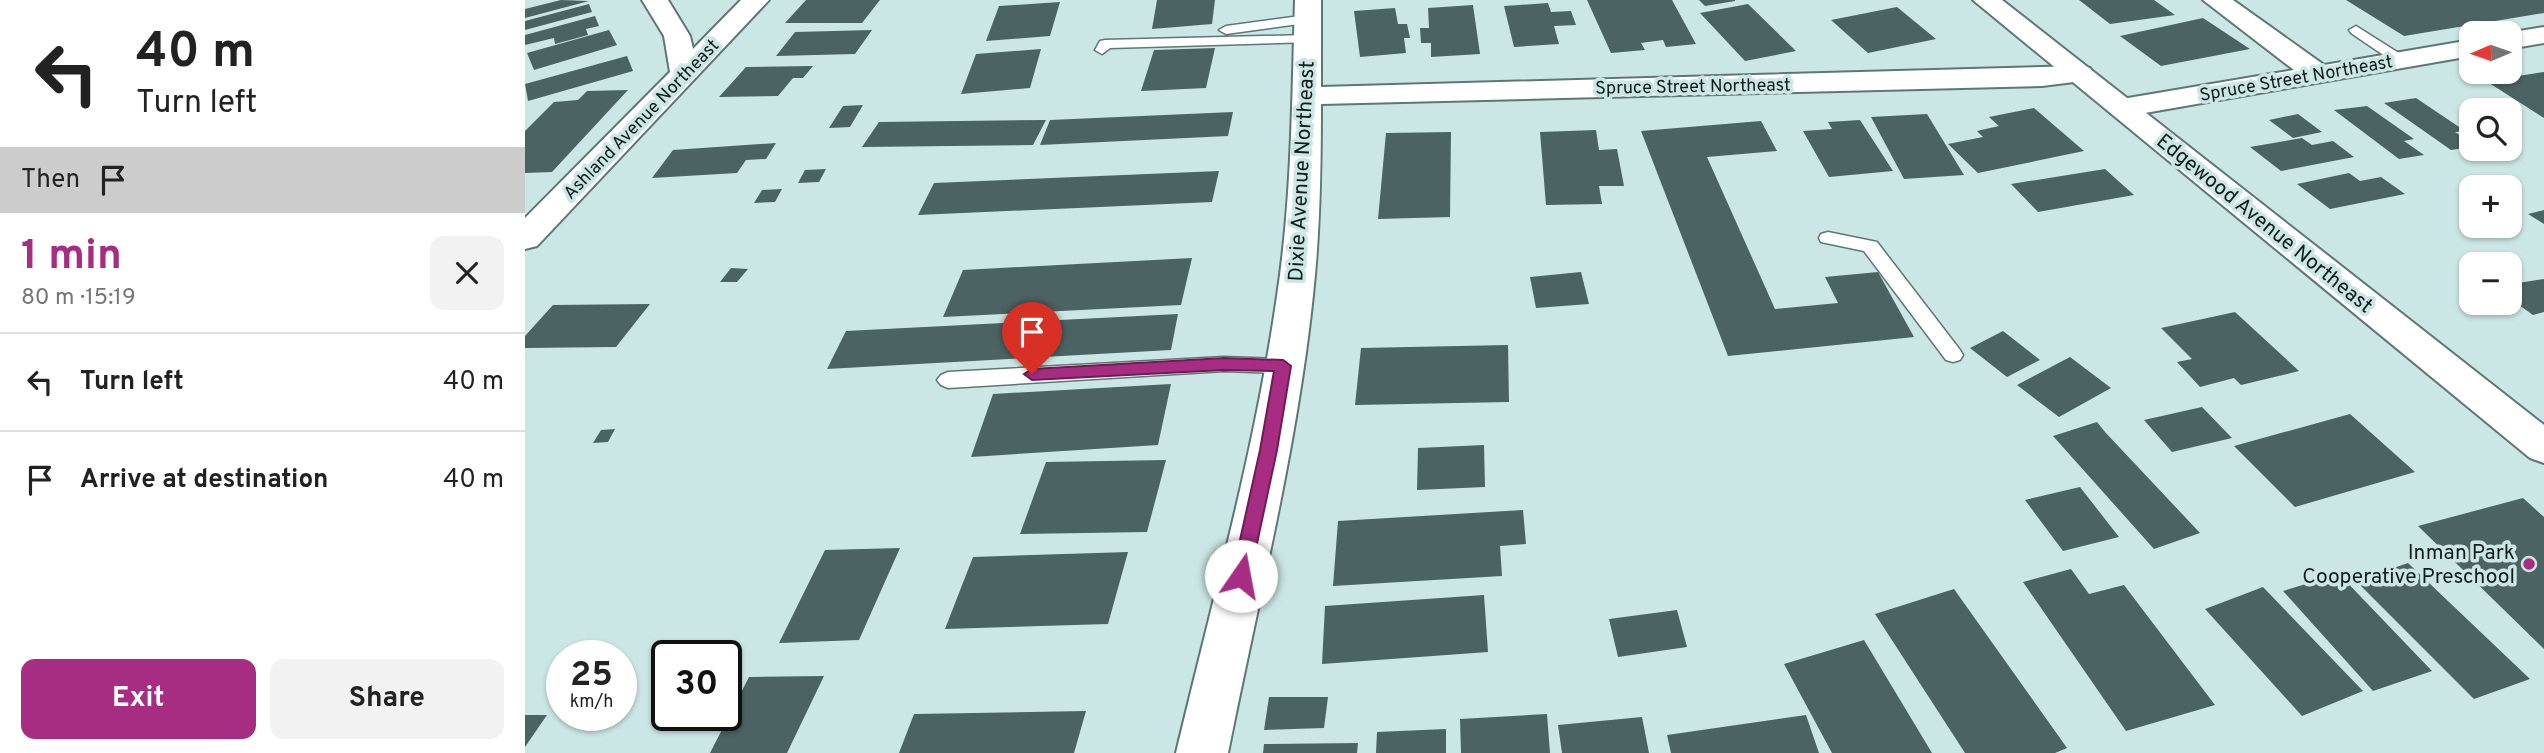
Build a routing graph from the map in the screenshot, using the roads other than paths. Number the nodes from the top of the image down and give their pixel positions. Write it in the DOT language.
graph roads {
  1 [pos="655,0"];
  2 [pos="756,0"];
  3 [pos="1986,0"];
  4 [pos="2216,0"];
  5 [pos="1308,19"];
  6 [pos="2356,30"];
  7 [pos="2524,38"];
  8 [pos="1104,43"];
  9 [pos="2459,50"];
  10 [pos="2544,53"];
  11 [pos="2400,60"];
  12 [pos="684,74"];
  13 [pos="2080,74"];
  14 [pos="2318,74"];
  15 [pos="1306,96"];
  16 [pos="2122,108"];
  17 [pos="525,238"];
  18 [pos="1828,239"];
  19 [pos="1952,355"];
  20 [pos="1283,366"];
  21 [pos="948,380"];
  22 [pos="2544,447"];
  23 [pos="1202,753"];
  1 -- 12 [label="street"];
  2 -- 12 [label="street, Ashland Avenue Northeast"];
  3 -- 13 [label="street, Edgewood Avenue Northeast"];
  4 -- 14 [label="street"];
  5 -- 8 [label="lane"];
  5 -- 15 [label="street, Dixie Avenue Northeast"];
  6 -- 11 [label="lane"];
  7 -- 10 [label="street"];
  9 -- 11 [label="street, Spruce Street Northeast"];
  11 -- 14 [label="street, Spruce Street Northeast"];
  12 -- 17 [label="street, Ashland Avenue Northeast"];
  13 -- 15 [label="street, Spruce Street Northeast"];
  13 -- 16 [label="street, Edgewood Avenue Northeast"];
  14 -- 16 [label="street, Spruce Street Northeast"];
  15 -- 20 [label="street, Dixie Avenue Northeast"];
  16 -- 22 [label="street, Edgewood Avenue Northeast"];
  18 -- 19 [label="lane"];
  20 -- 21 [label="lane"];
  20 -- 23 [label="street, Dixie Avenue Northeast"];
}
